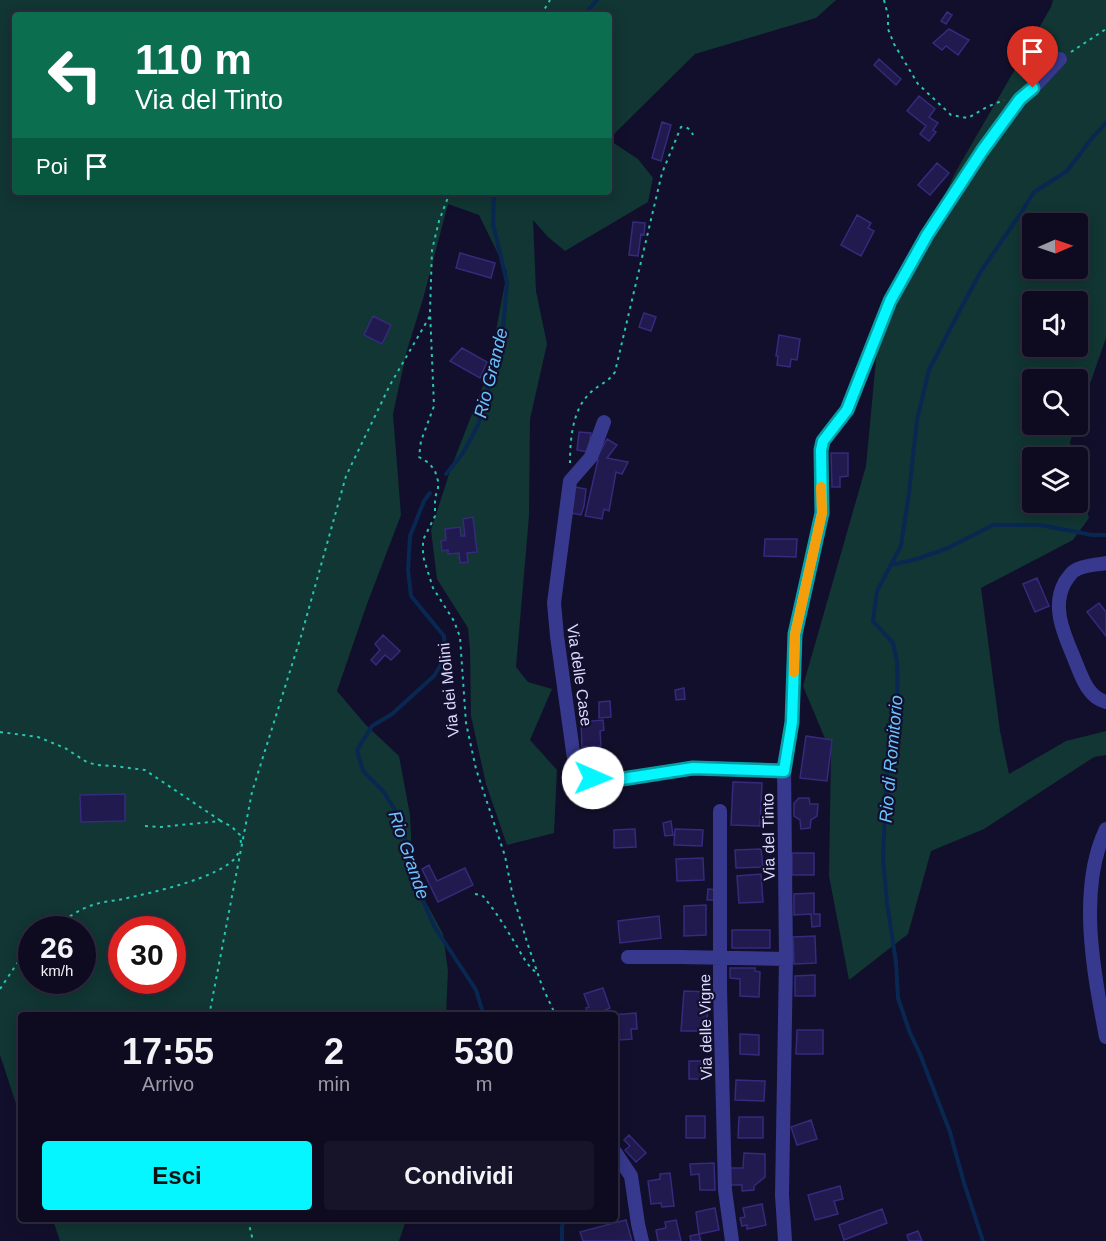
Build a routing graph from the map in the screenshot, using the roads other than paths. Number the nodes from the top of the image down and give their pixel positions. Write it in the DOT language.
graph roads {
  1 [pos="1060,59"];
  2 [pos="604,422"];
  3 [pos="1106,563"];
  4 [pos="1106,702"];
  5 [pos="784,771"];
  6 [pos="720,811"];
  7 [pos="1106,829"];
  8 [pos="628,957"];
  9 [pos="720,958"];
  10 [pos="786,959"];
  11 [pos="1106,1037"];
  12 [pos="618,1156"];
  13 [pos="642,1241"];
  14 [pos="732,1241"];
  15 [pos="785,1241"];
  1 -- 5 [label="street, Via del Tinto"];
  2 -- 5 [label="street, Via delle Case"];
  3 -- 4 [label="street"];
  5 -- 10 [label="street, Via del Tinto"];
  6 -- 9 [label="street, Via delle Vigne"];
  7 -- 11 [label="street"];
  8 -- 9 [label="street"];
  9 -- 10 [label="street"];
  9 -- 14 [label="street, Via delle Vigne"];
  10 -- 15 [label="street, Via del Tinto"];
  12 -- 13 [label="street"];
}
